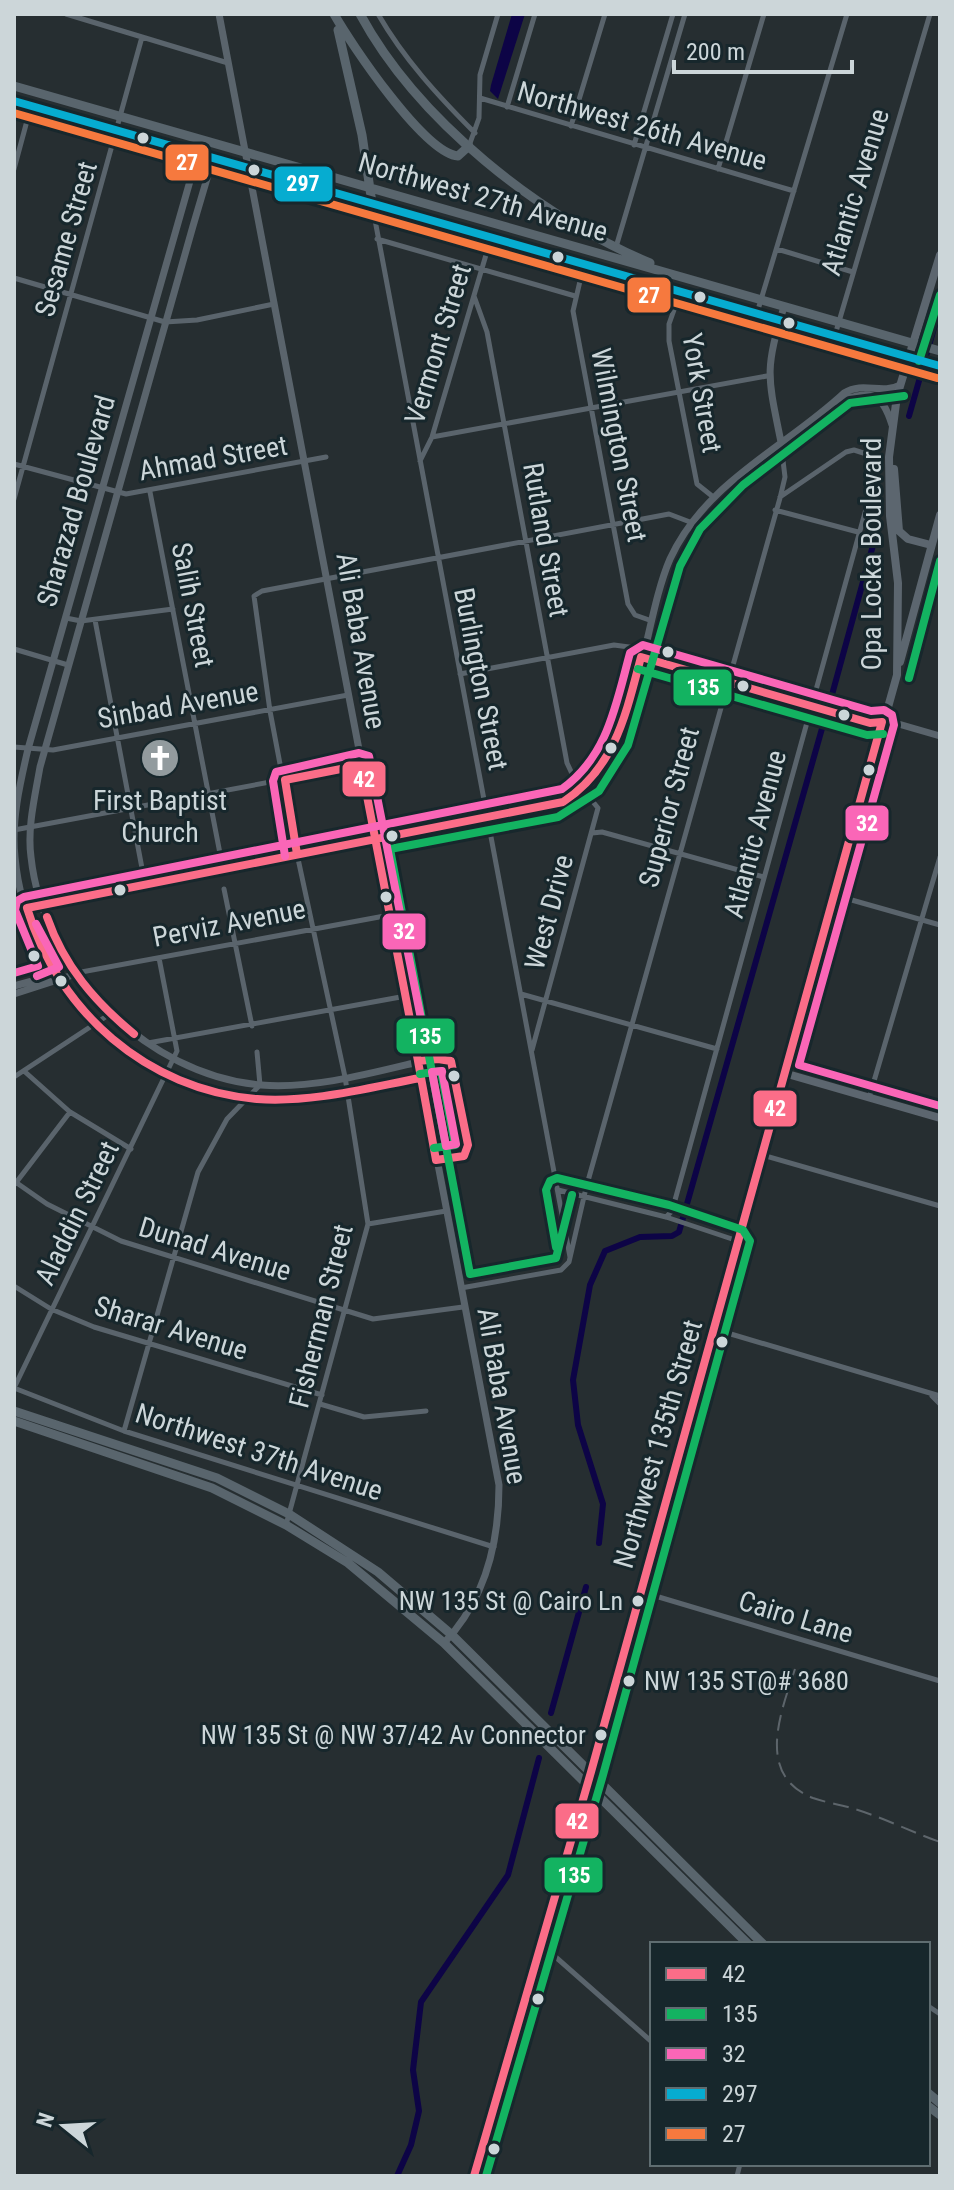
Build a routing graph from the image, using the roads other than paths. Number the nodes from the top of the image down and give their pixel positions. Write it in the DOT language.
graph roads {
  1 [pos="66,14"];
  2 [pos="219,14"];
  3 [pos="333,14"];
  4 [pos="360,14"];
  5 [pos="378,14"];
  6 [pos="498,14"];
  7 [pos="535,14"];
  8 [pos="605,14"];
  9 [pos="673,14"];
  10 [pos="685,14"];
  11 [pos="764,14"];
  12 [pos="847,14"];
  13 [pos="930,14"];
  14 [pos="667,33"];
  15 [pos="142,37"];
  16 [pos="678,37"];
  17 [pos="228,63"];
  18 [pos="14,86"];
  19 [pos="480,98"];
  20 [pos="14,101"];
  21 [pos="31,106"];
  22 [pos="507,107"];
  23 [pos="121,117"];
  24 [pos="571,126"];
  25 [pos="118,130"];
  26 [pos="475,133"];
  27 [pos="218,144"];
  28 [pos="634,145"];
  29 [pos="469,146"];
  30 [pos="645,148"];
  31 [pos="198,153"];
  32 [pos="245,153"];
  33 [pos="217,159"];
  34 [pos="248,168"];
  35 [pos="14,169"];
  36 [pos="718,169"];
  37 [pos="368,187"];
  38 [pos="794,191"];
  39 [pos="372,203"];
  40 [pos="175,231"];
  41 [pos="190,235"];
  42 [pos="539,236"];
  43 [pos="491,237"];
  44 [pos="377,239"];
  45 [pos="560,242"];
  46 [pos="515,244"];
  47 [pos="616,248"];
  48 [pos="777,249"];
  49 [pos="540,251"];
  50 [pos="940,255"];
  51 [pos="584,264"];
  52 [pos="482,270"];
  53 [pos="663,272"];
  54 [pos="853,272"];
  55 [pos="14,278"];
  56 [pos="680,291"];
  57 [pos="71,295"];
  58 [pos="474,296"];
  59 [pos="575,296"];
  60 [pos="761,300"];
  61 [pos="274,304"];
  62 [pos="784,307"];
  63 [pos="757,313"];
  64 [pos="150,318"];
  65 [pos="780,320"];
  66 [pos="165,322"];
  67 [pos="838,322"];
  68 [pos="835,335"];
  69 [pos="917,344"];
  70 [pos="938,350"];
  71 [pos="912,358"];
  72 [pos="936,365"];
  73 [pos="767,376"];
  74 [pos="900,385"];
  75 [pos="679,391"];
  76 [pos="834,402"];
  77 [pos="591,408"];
  78 [pos="120,424"];
  79 [pos="504,424"];
  80 [pos="893,425"];
  81 [pos="135,428"];
  82 [pos="432,437"];
  83 [pos="781,442"];
  84 [pos="890,449"];
  85 [pos="326,457"];
  86 [pos="303,462"];
  87 [pos="420,462"];
  88 [pos="14,464"];
  89 [pos="23,466"];
  90 [pos="101,489"];
  91 [pos="150,492"];
  92 [pos="116,494"];
  93 [pos="712,496"];
  94 [pos="780,498"];
  95 [pos="14,499"];
  96 [pos="775,510"];
  97 [pos="940,515"];
  98 [pos="690,522"];
  99 [pos="614,526"];
  100 [pos="858,532"];
  101 [pos="527,541"];
  102 [pos="936,546"];
  103 [pos="437,558"];
  104 [pos="328,576"];
  105 [pos="173,609"];
  106 [pos="66,618"];
  107 [pos="95,620"];
  108 [pos="81,621"];
  109 [pos="652,621"];
  110 [pos="14,649"];
  111 [pos="643,653"];
  112 [pos="548,658"];
  113 [pos="53,660"];
  114 [pos="68,665"];
  115 [pos="460,674"];
  116 [pos="897,675"];
  117 [pos="726,680"];
  118 [pos="348,695"];
  119 [pos="811,706"];
  120 [pos="270,711"];
  121 [pos="882,722"];
  122 [pos="195,723"];
  123 [pos="940,736"];
  124 [pos="118,738"];
  125 [pos="14,747"];
  126 [pos="28,749"];
  127 [pos="45,750"];
  128 [pos="361,765"];
  129 [pos="285,780"];
  130 [pos="583,788"];
  131 [pos="210,794"];
  132 [pos="132,809"];
  133 [pos="488,819"];
  134 [pos="32,827"];
  135 [pos="15,830"];
  136 [pos="592,833"];
  137 [pos="376,839"];
  138 [pos="297,854"];
  139 [pos="679,854"];
  140 [pos="940,857"];
  141 [pos="223,869"];
  142 [pos="764,877"];
  143 [pos="146,885"];
  144 [pos="224,889"];
  145 [pos="834,895"];
  146 [pos="43,903"];
  147 [pos="27,908"];
  148 [pos="390,915"];
  149 [pos="921,920"];
  150 [pos="940,925"];
  151 [pos="312,929"];
  152 [pos="235,946"];
  153 [pos="159,958"];
  154 [pos="76,974"];
  155 [pos="56,978"];
  156 [pos="14,986"];
  157 [pos="14,994"];
  158 [pos="521,994"];
  159 [pos="407,995"];
  160 [pos="545,1001"];
  161 [pos="330,1011"];
  162 [pos="110,1014"];
  163 [pos="94,1025"];
  164 [pos="632,1025"];
  165 [pos="252,1026"];
  166 [pos="175,1039"];
  167 [pos="148,1043"];
  168 [pos="717,1049"];
  169 [pos="532,1051"];
  170 [pos="257,1052"];
  171 [pos="174,1056"];
  172 [pos="418,1062"];
  173 [pos="787,1062"];
  174 [pos="24,1071"];
  175 [pos="167,1073"];
  176 [pos="784,1073"];
  177 [pos="14,1077"];
  178 [pos="345,1077"];
  179 [pos="420,1078"];
  180 [pos="260,1085"];
  181 [pos="872,1087"];
  182 [pos="347,1091"];
  183 [pos="247,1098"];
  184 [pos="869,1098"];
  185 [pos="940,1105"];
  186 [pos="70,1112"];
  187 [pos="940,1118"];
  188 [pos="131,1149"];
  189 [pos="762,1155"];
  190 [pos="15,1182"];
  191 [pos="558,1190"];
  192 [pos="584,1197"];
  193 [pos="940,1206"];
  194 [pos="446,1211"];
  195 [pos="666,1217"];
  196 [pos="368,1224"];
  197 [pos="92,1228"];
  198 [pos="738,1241"];
  199 [pos="570,1257"];
  200 [pos="173,1259"];
  201 [pos="14,1286"];
  202 [pos="460,1288"];
  203 [pos="463,1307"];
  204 [pos="51,1309"];
  205 [pos="344,1310"];
  206 [pos="713,1328"];
  207 [pos="150,1342"];
  208 [pos="14,1388"];
  209 [pos="322,1395"];
  210 [pos="932,1395"];
  211 [pos="940,1396"];
  212 [pos="320,1404"];
  213 [pos="940,1404"];
  214 [pos="14,1411"];
  215 [pos="426,1411"];
  216 [pos="14,1421"];
  217 [pos="124,1431"];
  218 [pos="296,1486"];
  219 [pos="289,1514"];
  220 [pos="286,1525"];
  221 [pos="495,1548"];
  222 [pos="640,1591"];
  223 [pos="448,1639"];
  224 [pos="940,1681"];
  225 [pos="591,1772"];
  226 [pos="587,1785"];
  227 [pos="746,1942"];
  228 [pos="761,1942"];
  229 [pos="540,1944"];
  230 [pos="650,2040"];
  231 [pos="474,2176"];
  1 -- 15 [label="street"];
  2 -- 17 [label="street, Ali Baba Avenue"];
  3 -- 29 [label="main road"];
  3 -- 37 [label="main road"];
  4 -- 29 [label="main road"];
  5 -- 26 [label="street"];
  6 -- 19 [label="street"];
  7 -- 22 [label="street"];
  8 -- 24 [label="street"];
  9 -- 14 [label="street"];
  10 -- 16 [label="street"];
  11 -- 36 [label="street"];
  12 -- 38 [label="street"];
  13 -- 54 [label="street, Atlantic Avenue"];
  14 -- 16 [label="street"];
  14 -- 28 [label="street"];
  15 -- 17 [label="street"];
  15 -- 23 [label="street, Sesame Street"];
  16 -- 30 [label="street"];
  17 -- 32 [label="street, Ali Baba Avenue"];
  18 -- 23 [label="main road, Northwest 27th Avenue"];
  19 -- 22 [label="street, Northwest 26th Avenue"];
  19 -- 26 [label="street"];
  20 -- 21 [label="main road, Northwest 27th Avenue"];
  21 -- 25 [label="main road, Northwest 27th Avenue"];
  21 -- 35 [label="street"];
  22 -- 24 [label="street, Northwest 26th Avenue"];
  23 -- 25 [label="street, Sesame Street"];
  23 -- 27 [label="main road, Northwest 27th Avenue"];
  24 -- 28 [label="street, Northwest 26th Avenue"];
  25 -- 31 [label="main road, Northwest 27th Avenue"];
  25 -- 57 [label="street, Sesame Street"];
  26 -- 29 [label="street"];
  27 -- 31 [label="main road"];
  27 -- 32 [label="main road, Northwest 27th Avenue"];
  28 -- 30 [label="street, Northwest 26th Avenue"];
  29 -- 47 [label="main road"];
  30 -- 36 [label="street, Northwest 26th Avenue"];
  30 -- 47 [label="street"];
  31 -- 33 [label="main road, Northwest 27th Avenue"];
  31 -- 40 [label="street, Sharazad Boulevard"];
  32 -- 34 [label="street, Ali Baba Avenue"];
  32 -- 37 [label="main road, Northwest 27th Avenue"];
  33 -- 34 [label="main road, Northwest 27th Avenue"];
  33 -- 41 [label="street, Sharazad Boulevard"];
  34 -- 39 [label="main road, Northwest 27th Avenue"];
  34 -- 61 [label="street, Ali Baba Avenue"];
  36 -- 38 [label="street, Northwest 26th Avenue"];
  37 -- 39 [label="main road"];
  37 -- 42 [label="main road, Northwest 27th Avenue"];
  38 -- 48 [label="street"];
  39 -- 43 [label="main road, Northwest 27th Avenue"];
  39 -- 44 [label="street, Burlington Street"];
  40 -- 41 [label="street"];
  40 -- 64 [label="street, Sharazad Boulevard"];
  41 -- 66 [label="street, Sharazad Boulevard"];
  42 -- 45 [label="main road, Northwest 27th Avenue"];
  42 -- 46 [label="main road"];
  43 -- 46 [label="main road, Northwest 27th Avenue"];
  43 -- 52 [label="street, Vermont Street"];
  44 -- 52 [label="street"];
  44 -- 87 [label="street, Burlington Street"];
  45 -- 49 [label="main road"];
  45 -- 53 [label="main road, Northwest 27th Avenue"];
  46 -- 49 [label="main road, Northwest 27th Avenue"];
  47 -- 53 [label="main road"];
  48 -- 54 [label="street"];
  48 -- 60 [label="street"];
  49 -- 51 [label="main road, Northwest 27th Avenue"];
  50 -- 69 [label="main road, Opa Locka Boulevard"];
  51 -- 56 [label="main road, Northwest 27th Avenue"];
  51 -- 59 [label="street, Wilmington Street"];
  52 -- 58 [label="street, Vermont Street"];
  52 -- 59 [label="street"];
  53 -- 60 [label="main road, Northwest 27th Avenue"];
  54 -- 67 [label="street, Atlantic Avenue"];
  55 -- 57 [label="street"];
  56 -- 63 [label="main road, Northwest 27th Avenue"];
  56 -- 75 [label="street, York Street"];
  57 -- 64 [label="street"];
  57 -- 89 [label="street, Sesame Street"];
  58 -- 79 [label="street, Rutland Street"];
  58 -- 82 [label="street, Vermont Street"];
  59 -- 77 [label="street, Wilmington Street"];
  60 -- 62 [label="main road, Northwest 27th Avenue"];
  60 -- 63 [label="street"];
  61 -- 66 [label="street"];
  61 -- 86 [label="street, Ali Baba Avenue"];
  62 -- 65 [label="street, Superior Street"];
  62 -- 67 [label="main road, Northwest 27th Avenue"];
  63 -- 65 [label="main road, Northwest 27th Avenue"];
  64 -- 66 [label="street"];
  64 -- 78 [label="street, Sharazad Boulevard"];
  65 -- 68 [label="main road, Northwest 27th Avenue"];
  65 -- 73 [label="street, Superior Street"];
  66 -- 81 [label="street, Sharazad Boulevard"];
  67 -- 68 [label="street, Atlantic Avenue"];
  67 -- 69 [label="main road, Northwest 27th Avenue"];
  68 -- 71 [label="main road, Northwest 27th Avenue"];
  69 -- 70 [label="main road, Northwest 27th Avenue"];
  69 -- 71 [label="main road, Opa Locka Boulevard"];
  71 -- 72 [label="main road, Northwest 27th Avenue"];
  71 -- 74 [label="main road, Opa Locka Boulevard"];
  73 -- 75 [label="street"];
  73 -- 83 [label="street, Superior Street"];
  74 -- 76 [label="street, Opa Locka Boulevard"];
  74 -- 80 [label="main road, Opa Locka Boulevard"];
  75 -- 77 [label="street"];
  75 -- 93 [label="street, York Street"];
  76 -- 80 [label="street"];
  76 -- 83 [label="street, Opa Locka Boulevard"];
  77 -- 79 [label="street"];
  77 -- 99 [label="street, Wilmington Street"];
  78 -- 81 [label="street"];
  78 -- 90 [label="street, Sharazad Boulevard"];
  79 -- 82 [label="street"];
  79 -- 101 [label="street, Rutland Street"];
  80 -- 84 [label="main road, Opa Locka Boulevard"];
  81 -- 92 [label="street, Sharazad Boulevard"];
  82 -- 87 [label="street, Vermont Street"];
  83 -- 93 [label="street, Opa Locka Boulevard"];
  83 -- 94 [label="street, Superior Street"];
  84 -- 102 [label="main road"];
  84 -- 116 [label="main road, Opa Locka Boulevard"];
  85 -- 86 [label="street, Ahmad Street"];
  86 -- 91 [label="street, Ahmad Street"];
  86 -- 104 [label="street, Ali Baba Avenue"];
  87 -- 103 [label="street, Burlington Street"];
  88 -- 89 [label="street, Ahmad Street"];
  89 -- 90 [label="street, Ahmad Street"];
  89 -- 95 [label="street, Sesame Street"];
  90 -- 92 [label="street, Ahmad Street"];
  90 -- 106 [label="street, Sharazad Boulevard"];
  91 -- 92 [label="street, Ahmad Street"];
  91 -- 105 [label="street, Salih Street"];
  92 -- 108 [label="street, Sharazad Boulevard"];
  93 -- 98 [label="street, Opa Locka Boulevard"];
  94 -- 96 [label="street, Superior Street"];
  94 -- 100 [label="street, Atlantic Avenue"];
  96 -- 100 [label="street"];
  96 -- 117 [label="street, Superior Street"];
  97 -- 102 [label="main road"];
  98 -- 99 [label="street"];
  98 -- 109 [label="street, Opa Locka Boulevard"];
  99 -- 101 [label="street"];
  99 -- 109 [label="street, Wilmington Street"];
  100 -- 119 [label="street, Atlantic Avenue"];
  101 -- 103 [label="street"];
  101 -- 112 [label="street, Rutland Street"];
  102 -- 116 [label="main road"];
  103 -- 104 [label="street"];
  103 -- 115 [label="street, Burlington Street"];
  104 -- 118 [label="street, Ali Baba Avenue"];
  104 -- 120 [label="street, Fisherman Street"];
  105 -- 107 [label="street"];
  105 -- 122 [label="street, Salih Street"];
  106 -- 108 [label="street"];
  106 -- 113 [label="street, Sharazad Boulevard"];
  107 -- 108 [label="street"];
  107 -- 124 [label="street"];
  108 -- 114 [label="street, Sharazad Boulevard"];
  109 -- 111 [label="street, Opa Locka Boulevard"];
  110 -- 113 [label="street"];
  111 -- 112 [label="street"];
  111 -- 117 [label="street"];
  111 -- 130 [label="street, Opa Locka Boulevard"];
  112 -- 115 [label="street"];
  112 -- 130 [label="street, Rutland Street"];
  113 -- 114 [label="street"];
  113 -- 126 [label="street, Sharazad Boulevard"];
  114 -- 127 [label="street, Sharazad Boulevard"];
  115 -- 133 [label="street, Burlington Street"];
  116 -- 121 [label="main road, Opa Locka Boulevard"];
  117 -- 119 [label="street"];
  117 -- 139 [label="street, Superior Street"];
  118 -- 120 [label="street, Sinbad Avenue"];
  118 -- 128 [label="street, Ali Baba Avenue"];
  119 -- 121 [label="street"];
  119 -- 142 [label="street, Atlantic Avenue"];
  120 -- 122 [label="street, Sinbad Avenue"];
  120 -- 129 [label="street, Fisherman Street"];
  121 -- 123 [label="street"];
  121 -- 145 [label="main road, Northwest 135th Street"];
  122 -- 124 [label="street, Sinbad Avenue"];
  122 -- 131 [label="street, Salih Street"];
  124 -- 127 [label="street, Sinbad Avenue"];
  124 -- 132 [label="street"];
  125 -- 126 [label="street, Sinbad Avenue"];
  126 -- 127 [label="street, Sinbad Avenue"];
  126 -- 135 [label="street, Sharazad Boulevard"];
  127 -- 134 [label="street, Sharazad Boulevard"];
  128 -- 129 [label="street"];
  128 -- 137 [label="street, Ali Baba Avenue"];
  129 -- 131 [label="street"];
  129 -- 138 [label="street, Fisherman Street"];
  130 -- 133 [label="street, Opa Locka Boulevard"];
  130 -- 136 [label="street, West Drive"];
  131 -- 132 [label="street"];
  131 -- 141 [label="street, Salih Street"];
  132 -- 134 [label="street"];
  132 -- 143 [label="street"];
  133 -- 137 [label="street, Opa Locka Boulevard"];
  133 -- 158 [label="street, Burlington Street"];
  134 -- 135 [label="street"];
  134 -- 146 [label="street, Sharazad Boulevard"];
  135 -- 147 [label="street, Sharazad Boulevard"];
  136 -- 139 [label="street"];
  136 -- 160 [label="street, West Drive"];
  137 -- 138 [label="street, Opa Locka Boulevard"];
  137 -- 148 [label="street, Ali Baba Avenue"];
  138 -- 141 [label="street, Opa Locka Boulevard"];
  138 -- 151 [label="street, Fisherman Street"];
  139 -- 142 [label="street"];
  139 -- 164 [label="street, Superior Street"];
  140 -- 149 [label="street"];
  141 -- 143 [label="street, Opa Locka Boulevard"];
  142 -- 168 [label="street, Atlantic Avenue"];
  143 -- 146 [label="street, Opa Locka Boulevard"];
  144 -- 152 [label="street"];
  145 -- 149 [label="street"];
  145 -- 173 [label="main road, Northwest 135th Street"];
  146 -- 147 [label="street, Opa Locka Boulevard"];
  146 -- 154 [label="street, Sharazad Boulevard"];
  147 -- 155 [label="street, Sharazad Boulevard"];
  148 -- 151 [label="street, Perviz Avenue"];
  148 -- 159 [label="street, Ali Baba Avenue"];
  149 -- 150 [label="street"];
  149 -- 181 [label="street"];
  151 -- 152 [label="street, Perviz Avenue"];
  151 -- 161 [label="street, Fisherman Street"];
  152 -- 153 [label="street, Perviz Avenue"];
  152 -- 165 [label="street"];
  153 -- 154 [label="street, Perviz Avenue"];
  153 -- 166 [label="street, Aladdin Street"];
  154 -- 155 [label="street, Perviz Avenue"];
  154 -- 162 [label="street, Sharazad Boulevard"];
  155 -- 156 [label="street, Perviz Avenue"];
  155 -- 157 [label="street, Perviz Avenue"];
  155 -- 163 [label="street, Sharazad Boulevard"];
  158 -- 160 [label="street"];
  158 -- 169 [label="street, Burlington Street"];
  159 -- 161 [label="street"];
  159 -- 172 [label="street, Ali Baba Avenue"];
  160 -- 164 [label="street"];
  160 -- 169 [label="street, West Drive"];
  161 -- 165 [label="street"];
  161 -- 178 [label="street, Fisherman Street"];
  162 -- 163 [label="street"];
  162 -- 167 [label="street, Sharazad Boulevard"];
  163 -- 174 [label="street"];
  163 -- 175 [label="street, Sharazad Boulevard"];
  164 -- 168 [label="street"];
  164 -- 192 [label="street, Superior Street"];
  165 -- 166 [label="street"];
  166 -- 167 [label="street"];
  166 -- 171 [label="street, Aladdin Street"];
  167 -- 171 [label="street, Sharazad Boulevard"];
  168 -- 195 [label="street, Atlantic Avenue"];
  169 -- 191 [label="street, Burlington Street"];
  170 -- 180 [label="street"];
  171 -- 175 [label="street, Aladdin Street"];
  171 -- 180 [label="street, Sharazad Boulevard"];
  172 -- 178 [label="street, Sharazad Boulevard"];
  172 -- 179 [label="street, Ali Baba Avenue"];
  173 -- 176 [label="main road, Northwest 135th Street"];
  173 -- 181 [label="main road"];
  174 -- 177 [label="street"];
  174 -- 186 [label="street"];
  175 -- 183 [label="street, Sharazad Boulevard"];
  175 -- 188 [label="street, Aladdin Street"];
  176 -- 184 [label="main road"];
  176 -- 189 [label="main road, Northwest 135th Street"];
  178 -- 180 [label="street, Sharazad Boulevard"];
  178 -- 182 [label="street, Fisherman Street"];
  179 -- 182 [label="street, Sharazad Boulevard"];
  179 -- 194 [label="street, Ali Baba Avenue"];
  180 -- 183 [label="street"];
  181 -- 184 [label="street"];
  181 -- 185 [label="main road"];
  182 -- 183 [label="street, Sharazad Boulevard"];
  182 -- 196 [label="street, Fisherman Street"];
  183 -- 200 [label="street"];
  184 -- 187 [label="main road"];
  186 -- 188 [label="street"];
  186 -- 190 [label="street"];
  188 -- 197 [label="street, Aladdin Street"];
  189 -- 193 [label="street"];
  189 -- 198 [label="main road, Northwest 135th Street"];
  190 -- 197 [label="street, Dunad Avenue"];
  191 -- 192 [label="street"];
  191 -- 199 [label="street, Burlington Street"];
  192 -- 195 [label="street"];
  192 -- 199 [label="street, Superior Street"];
  194 -- 196 [label="street"];
  194 -- 202 [label="street, Ali Baba Avenue"];
  195 -- 198 [label="street"];
  196 -- 205 [label="street, Fisherman Street"];
  197 -- 200 [label="street, Dunad Avenue"];
  197 -- 204 [label="street, Aladdin Street"];
  198 -- 206 [label="main road, Northwest 135th Street"];
  199 -- 202 [label="street"];
  200 -- 205 [label="street, Dunad Avenue"];
  200 -- 207 [label="street"];
  201 -- 204 [label="street, Sharar Avenue"];
  202 -- 203 [label="street, Ali Baba Avenue"];
  203 -- 205 [label="street, Dunad Avenue"];
  203 -- 221 [label="street, Ali Baba Avenue"];
  204 -- 207 [label="street, Sharar Avenue"];
  204 -- 208 [label="street, Aladdin Street"];
  205 -- 209 [label="street, Fisherman Street"];
  206 -- 210 [label="street"];
  206 -- 222 [label="main road, Northwest 135th Street"];
  207 -- 209 [label="street, Sharar Avenue"];
  207 -- 217 [label="street"];
  208 -- 217 [label="street, Northwest 37th Avenue"];
  209 -- 212 [label="street, Fisherman Street"];
  210 -- 211 [label="street"];
  210 -- 213 [label="street"];
  212 -- 215 [label="street"];
  212 -- 218 [label="street, Fisherman Street"];
  214 -- 219 [label="main road"];
  216 -- 220 [label="main road"];
  217 -- 218 [label="street, Northwest 37th Avenue"];
  218 -- 219 [label="street, Fisherman Street"];
  218 -- 221 [label="street, Northwest 37th Avenue"];
  219 -- 220 [label="street, Fisherman Street"];
  219 -- 223 [label="main road"];
  220 -- 223 [label="main road"];
  221 -- 223 [label="street, Ali Baba Avenue"];
  222 -- 224 [label="street, Cairo Lane"];
  222 -- 225 [label="main road, Northwest 135th Street"];
  223 -- 225 [label="main road"];
  223 -- 226 [label="main road"];
  225 -- 226 [label="main road, Northwest 135th Street"];
  225 -- 228 [label="main road"];
  226 -- 227 [label="main road"];
  226 -- 229 [label="main road, Northwest 135th Street"];
  229 -- 230 [label="street"];
  229 -- 231 [label="main road, Northwest 135th Street"];
}
